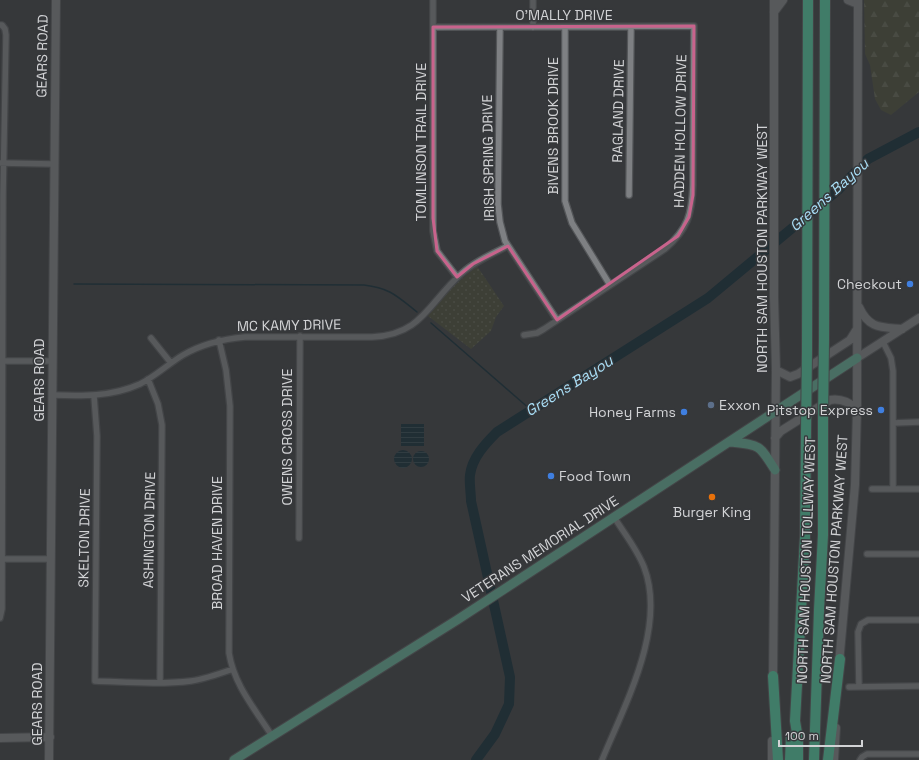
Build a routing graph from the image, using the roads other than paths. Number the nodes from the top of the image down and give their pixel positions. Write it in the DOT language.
graph roads {
  1 [pos="56,0"];
  2 [pos="433,0"];
  3 [pos="533,0"];
  4 [pos="774,0"];
  5 [pos="783,0"];
  6 [pos="848,0"];
  7 [pos="858,2"];
  8 [pos="808,4"];
  9 [pos="825,4"];
  10 [pos="774,12"];
  11 [pos="0,25"];
  12 [pos="630,26"];
  13 [pos="694,26"];
  14 [pos="433,27"];
  15 [pos="500,27"];
  16 [pos="533,27"];
  17 [pos="565,27"];
  18 [pos="3,95"];
  19 [pos="2,163"];
  20 [pos="53,164"];
  21 [pos="628,195"];
  22 [pos="2,228"];
  23 [pos="508,246"];
  24 [pos="457,277"];
  25 [pos="610,285"];
  26 [pos="1,295"];
  27 [pos="858,305"];
  28 [pos="919,318"];
  29 [pos="557,320"];
  30 [pos="857,327"];
  31 [pos="902,329"];
  32 [pos="300,336"];
  33 [pos="524,336"];
  34 [pos="151,338"];
  35 [pos="219,340"];
  36 [pos="883,342"];
  37 [pos="858,358"];
  38 [pos="1,361"];
  39 [pos="52,361"];
  40 [pos="171,363"];
  41 [pos="776,370"];
  42 [pos="148,379"];
  43 [pos="52,396"];
  44 [pos="94,396"];
  45 [pos="857,409"];
  46 [pos="775,412"];
  47 [pos="919,422"];
  48 [pos="893,423"];
  49 [pos="1,427"];
  50 [pos="775,438"];
  51 [pos="730,442"];
  52 [pos="775,470"];
  53 [pos="872,489"];
  54 [pos="893,489"];
  55 [pos="919,489"];
  56 [pos="1,492"];
  57 [pos="614,517"];
  58 [pos="299,538"];
  59 [pos="867,554"];
  60 [pos="919,554"];
  61 [pos="1,559"];
  62 [pos="51,559"];
  63 [pos="0,618"];
  64 [pos="919,620"];
  65 [pos="840,659"];
  66 [pos="232,669"];
  67 [pos="773,676"];
  68 [pos="160,683"];
  69 [pos="919,686"];
  70 [pos="849,687"];
  71 [pos="859,687"];
  72 [pos="795,721"];
  73 [pos="272,736"];
  74 [pos="50,737"];
  75 [pos="0,738"];
  76 [pos="919,754"];
  77 [pos="861,758"];
  78 [pos="49,760"];
  79 [pos="234,760"];
  80 [pos="602,760"];
  81 [pos="772,760"];
  82 [pos="778,760"];
  83 [pos="790,760"];
  84 [pos="798,760"];
  85 [pos="814,760"];
  86 [pos="828,760"];
  87 [pos="834,760"];
  1 -- 20 [label="main road, GEARS ROAD"];
  2 -- 14 [label="street, TOMLINSON TRAIL DRIVE"];
  3 -- 16 [label="street"];
  4 -- 10 [label="main road, NORTH SAM HOUSTON PARKWAY WEST"];
  5 -- 10 [label="main road"];
  6 -- 7 [label="main road"];
  7 -- 27 [label="main road, NORTH SAM HOUSTON PARKWAY WEST"];
  8 -- 72 [label="highway, NORTH SAM HOUSTON TOLLWAY WEST, bridge"];
  9 -- 85 [label="highway, NORTH SAM HOUSTON TOLLWAY WEST, bridge"];
  10 -- 41 [label="main road, NORTH SAM HOUSTON PARKWAY WEST"];
  11 -- 18 [label="street"];
  12 -- 13 [label="street, O'MALLY DRIVE"];
  12 -- 17 [label="street, O'MALLY DRIVE"];
  12 -- 21 [label="street, RAGLAND DRIVE"];
  13 -- 25 [label="street, HADDEN HOLLOW DRIVE"];
  14 -- 15 [label="street, O'MALLY DRIVE"];
  14 -- 24 [label="street, TOMLINSON TRAIL DRIVE"];
  15 -- 16 [label="street, O'MALLY DRIVE"];
  15 -- 23 [label="street, IRISH SPRING DRIVE"];
  16 -- 17 [label="street, O'MALLY DRIVE"];
  17 -- 25 [label="street, BIVENS BROOK DRIVE"];
  18 -- 19 [label="street"];
  19 -- 20 [label="street"];
  19 -- 22 [label="street"];
  20 -- 39 [label="main road, GEARS ROAD"];
  22 -- 26 [label="street"];
  23 -- 24 [label="street, MC KAMY DRIVE"];
  23 -- 29 [label="street, IRISH SPRING DRIVE"];
  24 -- 32 [label="street, MC KAMY DRIVE"];
  25 -- 29 [label="street, HADDEN HOLLOW DRIVE"];
  26 -- 38 [label="street"];
  27 -- 30 [label="main road, NORTH SAM HOUSTON PARKWAY WEST"];
  27 -- 31 [label="main road"];
  28 -- 31 [label="main road, VETERANS MEMORIAL DRIVE"];
  29 -- 33 [label="street, HADDEN HOLLOW DRIVE"];
  30 -- 37 [label="main road, NORTH SAM HOUSTON PARKWAY WEST"];
  30 -- 41 [label="main road"];
  31 -- 36 [label="main road, VETERANS MEMORIAL DRIVE"];
  32 -- 35 [label="street, MC KAMY DRIVE"];
  32 -- 58 [label="street, OWENS CROSS DRIVE"];
  34 -- 40 [label="street"];
  35 -- 40 [label="street, MC KAMY DRIVE"];
  35 -- 66 [label="street, BROAD HAVEN DRIVE"];
  36 -- 37 [label="main road, VETERANS MEMORIAL DRIVE"];
  36 -- 48 [label="street"];
  37 -- 45 [label="main road, NORTH SAM HOUSTON PARKWAY WEST"];
  37 -- 46 [label="main road, VETERANS MEMORIAL DRIVE"];
  38 -- 39 [label="street"];
  38 -- 49 [label="street"];
  39 -- 43 [label="main road, GEARS ROAD"];
  40 -- 42 [label="street, MC KAMY DRIVE"];
  41 -- 46 [label="main road, NORTH SAM HOUSTON PARKWAY WEST"];
  42 -- 44 [label="street, MC KAMY DRIVE"];
  42 -- 68 [label="street, ASHINGTON DRIVE"];
  43 -- 44 [label="street, MC KAMY DRIVE"];
  43 -- 62 [label="main road, GEARS ROAD"];
  44 -- 68 [label="street, SKELTON DRIVE"];
  45 -- 50 [label="main road"];
  45 -- 65 [label="main road, NORTH SAM HOUSTON PARKWAY WEST"];
  46 -- 50 [label="main road, NORTH SAM HOUSTON PARKWAY WEST"];
  46 -- 51 [label="main road, VETERANS MEMORIAL DRIVE"];
  47 -- 48 [label="street"];
  48 -- 54 [label="street"];
  49 -- 56 [label="street"];
  50 -- 52 [label="main road, NORTH SAM HOUSTON PARKWAY WEST"];
  51 -- 52 [label="main road"];
  51 -- 57 [label="main road, VETERANS MEMORIAL DRIVE"];
  52 -- 67 [label="main road, NORTH SAM HOUSTON PARKWAY WEST"];
  53 -- 54 [label="street"];
  54 -- 55 [label="street"];
  56 -- 61 [label="street"];
  57 -- 73 [label="main road, VETERANS MEMORIAL DRIVE"];
  57 -- 80 [label="street"];
  59 -- 60 [label="street"];
  61 -- 62 [label="street"];
  61 -- 63 [label="street"];
  62 -- 74 [label="main road, GEARS ROAD"];
  64 -- 71 [label="street"];
  65 -- 86 [label="highway"];
  65 -- 87 [label="main road, NORTH SAM HOUSTON PARKWAY WEST"];
  66 -- 68 [label="street"];
  66 -- 73 [label="street, BROAD HAVEN DRIVE"];
  67 -- 81 [label="main road, NORTH SAM HOUSTON PARKWAY WEST"];
  67 -- 82 [label="highway"];
  69 -- 71 [label="street"];
  70 -- 71 [label="street"];
  72 -- 83 [label="highway, NORTH SAM HOUSTON TOLLWAY WEST"];
  72 -- 84 [label="highway, NORTH SAM HOUSTON TOLLWAY WEST"];
  73 -- 79 [label="main road, VETERANS MEMORIAL DRIVE"];
  74 -- 75 [label="main road"];
  74 -- 78 [label="main road, GEARS ROAD"];
  76 -- 77 [label="street"];
}
